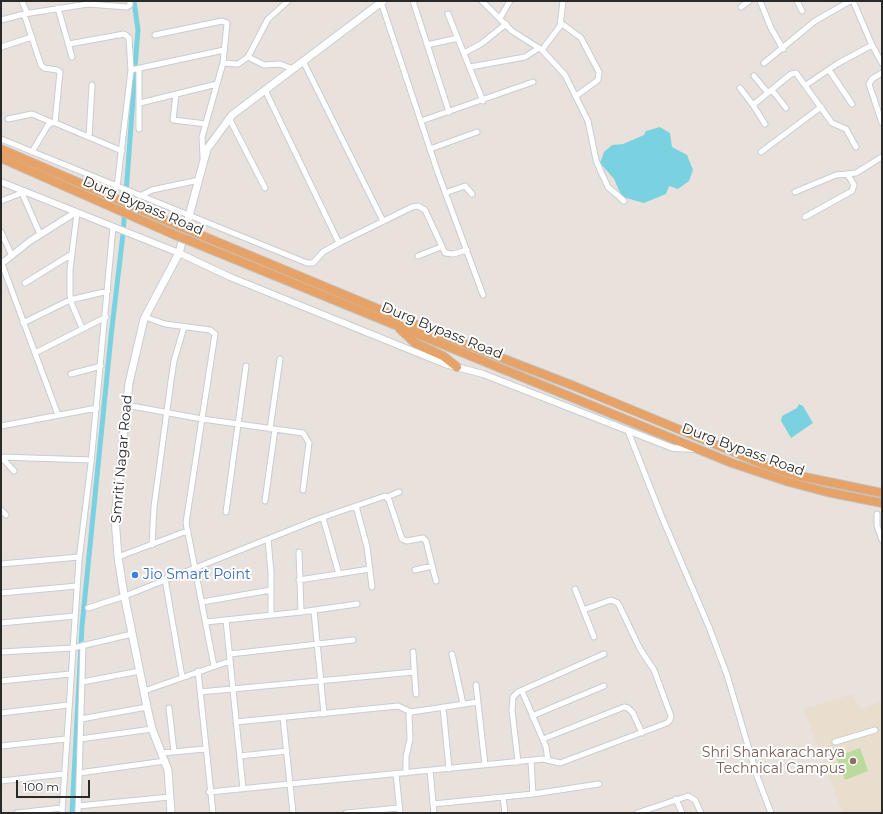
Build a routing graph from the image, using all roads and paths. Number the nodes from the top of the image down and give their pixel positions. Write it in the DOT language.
graph roads {
  1 [pos="22,1"];
  2 [pos="130,1"];
  3 [pos="288,1"];
  4 [pos="413,1"];
  5 [pos="482,1"];
  6 [pos="510,1"];
  7 [pos="563,1"];
  8 [pos="749,1"];
  9 [pos="760,1"];
  10 [pos="797,1"];
  11 [pos="852,1"];
  12 [pos="382,2"];
  13 [pos="741,7"];
  14 [pos="58,8"];
  15 [pos="802,11"];
  16 [pos="26,14"];
  17 [pos="448,14"];
  18 [pos="500,18"];
  19 [pos="1,20"];
  20 [pos="561,23"];
  21 [pos="506,24"];
  22 [pos="155,34"];
  23 [pos="32,37"];
  24 [pos="458,38"];
  25 [pos="69,44"];
  26 [pos="427,45"];
  27 [pos="872,45"];
  28 [pos="1,47"];
  29 [pos="540,49"];
  30 [pos="783,49"];
  31 [pos="224,50"];
  32 [pos="464,53"];
  33 [pos="248,57"];
  34 [pos="72,58"];
  35 [pos="303,61"];
  36 [pos="224,63"];
  37 [pos="764,63"];
  38 [pos="882,63"];
  39 [pos="470,67"];
  40 [pos="139,69"];
  41 [pos="293,69"];
  42 [pos="131,70"];
  43 [pos="829,70"];
  44 [pos="882,73"];
  45 [pos="754,76"];
  46 [pos="534,82"];
  47 [pos="217,84"];
  48 [pos="92,85"];
  49 [pos="806,85"];
  50 [pos="740,88"];
  51 [pos="265,90"];
  52 [pos="770,92"];
  53 [pos="176,94"];
  54 [pos="576,96"];
  55 [pos="482,101"];
  56 [pos="140,103"];
  57 [pos="852,104"];
  58 [pos="753,106"];
  59 [pos="821,107"];
  60 [pos="786,108"];
  61 [pos="449,112"];
  62 [pos="230,118"];
  63 [pos="8,119"];
  64 [pos="421,121"];
  65 [pos="53,123"];
  66 [pos="882,123"];
  67 [pos="206,124"];
  68 [pos="765,124"];
  69 [pos="139,129"];
  70 [pos="477,132"];
  71 [pos="89,137"];
  72 [pos="1,139"];
  73 [pos="856,147"];
  74 [pos="1,149"];
  75 [pos="430,149"];
  76 [pos="122,151"];
  77 [pos="32,152"];
  78 [pos="761,152"];
  79 [pos="882,157"];
  80 [pos="1,158"];
  81 [pos="204,159"];
  82 [pos="848,175"];
  83 [pos="199,180"];
  84 [pos="1,182"];
  85 [pos="117,187"];
  86 [pos="264,188"];
  87 [pos="794,192"];
  88 [pos="24,193"];
  89 [pos="446,193"];
  90 [pos="472,194"];
  91 [pos="140,196"];
  92 [pos="1,201"];
  93 [pos="624,201"];
  94 [pos="76,212"];
  95 [pos="188,215"];
  96 [pos="805,216"];
  97 [pos="383,221"];
  98 [pos="113,227"];
  99 [pos="1,232"];
  100 [pos="40,234"];
  101 [pos="339,243"];
  102 [pos="441,247"];
  103 [pos="466,250"];
  104 [pos="179,253"];
  105 [pos="72,254"];
  106 [pos="12,256"];
  107 [pos="418,256"];
  108 [pos="1,264"];
  109 [pos="25,283"];
  110 [pos="108,291"];
  111 [pos="483,295"];
  112 [pos="70,300"];
  113 [pos="106,317"];
  114 [pos="145,317"];
  115 [pos="23,323"];
  116 [pos="184,327"];
  117 [pos="398,327"];
  118 [pos="82,328"];
  119 [pos="35,353"];
  120 [pos="280,359"];
  121 [pos="101,366"];
  122 [pos="246,366"];
  123 [pos="457,367"];
  124 [pos="71,374"];
  125 [pos="126,405"];
  126 [pos="97,408"];
  127 [pos="167,413"];
  128 [pos="58,415"];
  129 [pos="202,419"];
  130 [pos="239,424"];
  131 [pos="1,426"];
  132 [pos="272,429"];
  133 [pos="628,432"];
  134 [pos="700,449"];
  135 [pos="1,457"];
  136 [pos="91,460"];
  137 [pos="14,471"];
  138 [pos="303,490"];
  139 [pos="399,492"];
  140 [pos="882,494"];
  141 [pos="388,497"];
  142 [pos="265,501"];
  143 [pos="882,503"];
  144 [pos="356,506"];
  145 [pos="1,510"];
  146 [pos="226,512"];
  147 [pos="877,514"];
  148 [pos="6,515"];
  149 [pos="323,518"];
  150 [pos="187,531"];
  151 [pos="268,539"];
  152 [pos="882,540"];
  153 [pos="152,545"];
  154 [pos="299,552"];
  155 [pos="79,557"];
  156 [pos="118,557"];
  157 [pos="1,564"];
  158 [pos="432,566"];
  159 [pos="196,568"];
  160 [pos="370,569"];
  161 [pos="415,570"];
  162 [pos="339,574"];
  163 [pos="165,579"];
  164 [pos="299,580"];
  165 [pos="436,581"];
  166 [pos="77,586"];
  167 [pos="372,586"];
  168 [pos="575,589"];
  169 [pos="270,590"];
  170 [pos="1,594"];
  171 [pos="125,596"];
  172 [pos="202,602"];
  173 [pos="357,604"];
  174 [pos="88,608"];
  175 [pos="314,610"];
  176 [pos="583,610"];
  177 [pos="301,612"];
  178 [pos="75,616"];
  179 [pos="271,616"];
  180 [pos="226,620"];
  181 [pos="1,622"];
  182 [pos="206,622"];
  183 [pos="132,634"];
  184 [pos="594,637"];
  185 [pos="353,640"];
  186 [pos="318,644"];
  187 [pos="83,646"];
  188 [pos="72,648"];
  189 [pos="1,652"];
  190 [pos="413,652"];
  191 [pos="230,654"];
  192 [pos="452,654"];
  193 [pos="604,654"];
  194 [pos="230,661"];
  195 [pos="214,666"];
  196 [pos="140,671"];
  197 [pos="198,671"];
  198 [pos="414,672"];
  199 [pos="70,674"];
  200 [pos="182,677"];
  201 [pos="321,680"];
  202 [pos="1,681"];
  203 [pos="82,682"];
  204 [pos="476,685"];
  205 [pos="604,686"];
  206 [pos="233,688"];
  207 [pos="144,691"];
  208 [pos="522,691"];
  209 [pos="200,692"];
  210 [pos="416,694"];
  211 [pos="478,702"];
  212 [pos="463,704"];
  213 [pos="68,705"];
  214 [pos="147,707"];
  215 [pos="443,707"];
  216 [pos="169,708"];
  217 [pos="411,712"];
  218 [pos="1,713"];
  219 [pos="324,714"];
  220 [pos="532,716"];
  221 [pos="283,717"];
  222 [pos="81,719"];
  223 [pos="236,722"];
  224 [pos="152,729"];
  225 [pos="875,730"];
  226 [pos="642,732"];
  227 [pos="80,738"];
  228 [pos="66,739"];
  229 [pos="542,739"];
  230 [pos="835,742"];
  231 [pos="1,746"];
  232 [pos="205,749"];
  233 [pos="287,751"];
  234 [pos="174,752"];
  235 [pos="162,753"];
  236 [pos="240,756"];
  237 [pos="548,760"];
  238 [pos="165,761"];
  239 [pos="531,761"];
  240 [pos="518,762"];
  241 [pos="485,765"];
  242 [pos="449,769"];
  243 [pos="430,771"];
  244 [pos="79,773"];
  245 [pos="406,773"];
  246 [pos="64,774"];
  247 [pos="396,774"];
  248 [pos="1,781"];
  249 [pos="599,784"];
  250 [pos="290,785"];
  251 [pos="243,789"];
  252 [pos="209,792"];
  253 [pos="533,794"];
  254 [pos="170,797"];
  255 [pos="503,797"];
  256 [pos="676,799"];
  257 [pos="433,804"];
  258 [pos="78,806"];
  259 [pos="399,810"];
  260 [pos="62,811"];
  261 [pos="17,813"];
  262 [pos="78,813"];
  263 [pos="171,813"];
  264 [pos="213,813"];
  265 [pos="293,813"];
  266 [pos="346,813"];
  267 [pos="434,813"];
  268 [pos="505,813"];
  269 [pos="637,813"];
  270 [pos="682,813"];
  271 [pos="701,813"];
  272 [pos="771,813"];
  1 -- 16 [label="street"];
  2 -- 14 [label="street"];
  3 -- 33 [label="street"];
  4 -- 26 [label="street"];
  5 -- 18 [label="street"];
  6 -- 18 [label="street"];
  7 -- 20 [label="street"];
  8 -- 13 [label="street"];
  9 -- 30 [label="street"];
  10 -- 15 [label="street"];
  11 -- 27 [label="street"];
  11 -- 30 [label="street"];
  12 -- 35 [label="main road, Smriti Nagar Road"];
  12 -- 64 [label="street"];
  14 -- 16 [label="street"];
  14 -- 25 [label="street"];
  16 -- 19 [label="street"];
  16 -- 23 [label="street"];
  17 -- 24 [label="street"];
  18 -- 21 [label="street"];
  20 -- 29 [label="street"];
  20 -- 54 [label="street"];
  21 -- 29 [label="street"];
  21 -- 32 [label="street"];
  22 -- 31 [label="street"];
  23 -- 28 [label="street"];
  23 -- 65 [label="street"];
  24 -- 26 [label="street"];
  24 -- 32 [label="street"];
  25 -- 34 [label="street"];
  25 -- 42 [label="street"];
  26 -- 61 [label="street"];
  27 -- 38 [label="street"];
  27 -- 43 [label="street"];
  29 -- 39 [label="street"];
  29 -- 54 [label="street"];
  30 -- 37 [label="street"];
  31 -- 36 [label="street"];
  31 -- 40 [label="street"];
  32 -- 39 [label="street"];
  33 -- 36 [label="street"];
  33 -- 41 [label="street"];
  35 -- 41 [label="main road, Smriti Nagar Road"];
  35 -- 97 [label="street"];
  36 -- 47 [label="street"];
  39 -- 55 [label="street"];
  40 -- 42 [label="street"];
  40 -- 56 [label="street"];
  41 -- 51 [label="main road, Smriti Nagar Road"];
  42 -- 76 [label="street"];
  43 -- 49 [label="street"];
  43 -- 57 [label="street"];
  44 -- 66 [label="street"];
  45 -- 52 [label="street"];
  46 -- 55 [label="street"];
  47 -- 53 [label="street"];
  47 -- 67 [label="street"];
  48 -- 71 [label="street"];
  49 -- 52 [label="street"];
  49 -- 59 [label="street"];
  50 -- 58 [label="street"];
  51 -- 62 [label="main road, Smriti Nagar Road"];
  51 -- 101 [label="street"];
  52 -- 58 [label="street"];
  52 -- 60 [label="street"];
  53 -- 56 [label="street"];
  53 -- 67 [label="street"];
  54 -- 93 [label="street"];
  55 -- 61 [label="street"];
  56 -- 69 [label="street"];
  58 -- 68 [label="street"];
  59 -- 73 [label="street"];
  59 -- 78 [label="street"];
  61 -- 64 [label="street"];
  62 -- 81 [label="main road, Smriti Nagar Road"];
  62 -- 86 [label="street"];
  63 -- 65 [label="street"];
  64 -- 75 [label="street"];
  65 -- 71 [label="street"];
  65 -- 77 [label="street"];
  67 -- 81 [label="street"];
  70 -- 75 [label="street"];
  71 -- 76 [label="street"];
  72 -- 77 [label="street"];
  74 -- 140 [label="highway, Durg Bypass Road, bridge"];
  75 -- 89 [label="street"];
  76 -- 85 [label="street"];
  77 -- 85 [label="street"];
  79 -- 82 [label="street"];
  80 -- 117 [label="highway, Durg Bypass Road, bridge"];
  81 -- 83 [label="main road, Smriti Nagar Road"];
  82 -- 87 [label="street"];
  82 -- 96 [label="street"];
  83 -- 91 [label="street"];
  83 -- 95 [label="main road, Smriti Nagar Road"];
  84 -- 88 [label="street"];
  85 -- 91 [label="street"];
  88 -- 92 [label="street"];
  88 -- 94 [label="street"];
  88 -- 100 [label="street"];
  89 -- 90 [label="street"];
  89 -- 103 [label="street"];
  91 -- 95 [label="street"];
  94 -- 98 [label="street"];
  94 -- 100 [label="street"];
  94 -- 105 [label="street"];
  95 -- 101 [label="street"];
  95 -- 104 [label="main road, Smriti Nagar Road"];
  97 -- 101 [label="street"];
  97 -- 102 [label="street"];
  98 -- 104 [label="street"];
  98 -- 110 [label="street"];
  99 -- 106 [label="street"];
  100 -- 106 [label="street"];
  102 -- 103 [label="street"];
  102 -- 107 [label="street"];
  103 -- 111 [label="street"];
  104 -- 114 [label="main road, Smriti Nagar Road"];
  104 -- 123 [label="street"];
  105 -- 109 [label="street"];
  105 -- 112 [label="street"];
  106 -- 108 [label="street"];
  108 -- 115 [label="street"];
  110 -- 112 [label="street"];
  110 -- 113 [label="street"];
  112 -- 115 [label="street"];
  112 -- 118 [label="street"];
  113 -- 118 [label="street"];
  113 -- 121 [label="street"];
  114 -- 116 [label="street"];
  114 -- 125 [label="main road, Smriti Nagar Road"];
  115 -- 119 [label="street"];
  116 -- 127 [label="street"];
  116 -- 129 [label="street"];
  117 -- 123 [label="highway"];
  117 -- 134 [label="highway, Durg Bypass Road"];
  118 -- 119 [label="street"];
  119 -- 128 [label="street"];
  120 -- 132 [label="street"];
  121 -- 124 [label="street"];
  121 -- 126 [label="street"];
  122 -- 130 [label="street"];
  123 -- 133 [label="street"];
  125 -- 127 [label="street"];
  125 -- 156 [label="main road, Smriti Nagar Road"];
  126 -- 128 [label="street"];
  126 -- 136 [label="street"];
  127 -- 129 [label="street"];
  127 -- 153 [label="street"];
  128 -- 131 [label="street"];
  129 -- 130 [label="street"];
  129 -- 150 [label="street"];
  130 -- 132 [label="street"];
  130 -- 146 [label="street"];
  132 -- 138 [label="street"];
  132 -- 142 [label="street"];
  133 -- 134 [label="street"];
  133 -- 272 [label="street"];
  134 -- 143 [label="highway, Durg Bypass Road"];
  135 -- 136 [label="street"];
  135 -- 137 [label="street"];
  136 -- 155 [label="street"];
  139 -- 141 [label="street"];
  141 -- 144 [label="street"];
  141 -- 158 [label="street"];
  144 -- 149 [label="street"];
  144 -- 160 [label="street"];
  145 -- 148 [label="street"];
  147 -- 152 [label="street"];
  149 -- 151 [label="street"];
  149 -- 162 [label="street"];
  150 -- 153 [label="street"];
  150 -- 159 [label="street"];
  151 -- 159 [label="street"];
  151 -- 169 [label="street"];
  153 -- 156 [label="street"];
  154 -- 164 [label="street"];
  155 -- 157 [label="street"];
  155 -- 166 [label="street"];
  156 -- 171 [label="main road, Smriti Nagar Road"];
  158 -- 161 [label="street"];
  158 -- 165 [label="street"];
  159 -- 163 [label="street"];
  159 -- 172 [label="street"];
  160 -- 162 [label="street"];
  160 -- 167 [label="street"];
  162 -- 164 [label="street"];
  163 -- 171 [label="street"];
  163 -- 200 [label="street"];
  164 -- 177 [label="street"];
  166 -- 170 [label="street"];
  166 -- 178 [label="street"];
  168 -- 176 [label="street"];
  169 -- 172 [label="street"];
  169 -- 179 [label="street"];
  171 -- 174 [label="street"];
  171 -- 183 [label="main road, Smriti Nagar Road"];
  172 -- 182 [label="street"];
  173 -- 175 [label="street"];
  175 -- 177 [label="street"];
  175 -- 186 [label="street"];
  176 -- 184 [label="street"];
  176 -- 226 [label="street"];
  177 -- 179 [label="street"];
  178 -- 181 [label="street"];
  178 -- 188 [label="street"];
  179 -- 180 [label="street"];
  180 -- 182 [label="street"];
  180 -- 191 [label="street"];
  182 -- 195 [label="street"];
  183 -- 187 [label="street"];
  183 -- 196 [label="main road, Smriti Nagar Road"];
  185 -- 186 [label="street"];
  186 -- 191 [label="street"];
  186 -- 201 [label="street"];
  187 -- 188 [label="street"];
  187 -- 203 [label="street"];
  188 -- 189 [label="street"];
  188 -- 199 [label="street"];
  190 -- 198 [label="street"];
  191 -- 194 [label="street"];
  192 -- 212 [label="street"];
  193 -- 208 [label="street"];
  194 -- 195 [label="street"];
  194 -- 206 [label="street"];
  195 -- 197 [label="street"];
  196 -- 203 [label="street"];
  196 -- 207 [label="main road, Smriti Nagar Road"];
  197 -- 200 [label="street"];
  197 -- 209 [label="street"];
  198 -- 201 [label="street"];
  198 -- 210 [label="street"];
  199 -- 202 [label="street"];
  199 -- 213 [label="street"];
  200 -- 207 [label="street"];
  201 -- 206 [label="street"];
  201 -- 219 [label="street"];
  203 -- 222 [label="street"];
  204 -- 211 [label="street"];
  205 -- 220 [label="street"];
  206 -- 209 [label="street"];
  206 -- 223 [label="street"];
  207 -- 214 [label="main road, Smriti Nagar Road"];
  208 -- 220 [label="street"];
  208 -- 240 [label="street"];
  209 -- 232 [label="street"];
  211 -- 212 [label="street"];
  211 -- 241 [label="street"];
  212 -- 215 [label="street"];
  213 -- 218 [label="street"];
  213 -- 228 [label="street"];
  214 -- 222 [label="street"];
  214 -- 224 [label="main road, Smriti Nagar Road"];
  215 -- 217 [label="street"];
  215 -- 242 [label="street"];
  216 -- 234 [label="street"];
  217 -- 219 [label="street"];
  217 -- 245 [label="street"];
  219 -- 221 [label="street"];
  220 -- 229 [label="street"];
  221 -- 223 [label="street"];
  221 -- 233 [label="street"];
  222 -- 227 [label="street"];
  223 -- 236 [label="street"];
  224 -- 227 [label="street"];
  224 -- 235 [label="main road, Smriti Nagar Road"];
  225 -- 230 [label="street"];
  226 -- 229 [label="street"];
  226 -- 237 [label="street"];
  227 -- 244 [label="street"];
  228 -- 231 [label="street"];
  228 -- 246 [label="street"];
  229 -- 237 [label="street"];
  232 -- 234 [label="street"];
  232 -- 252 [label="street"];
  233 -- 236 [label="street"];
  233 -- 250 [label="street"];
  234 -- 235 [label="street"];
  235 -- 238 [label="main road, Smriti Nagar Road"];
  236 -- 251 [label="street"];
  237 -- 239 [label="street"];
  238 -- 244 [label="street"];
  238 -- 254 [label="main road, Smriti Nagar Road"];
  239 -- 240 [label="street"];
  239 -- 253 [label="street"];
  240 -- 241 [label="street"];
  241 -- 242 [label="street"];
  242 -- 243 [label="street"];
  243 -- 245 [label="street"];
  243 -- 257 [label="street"];
  244 -- 258 [label="street"];
  245 -- 247 [label="street"];
  246 -- 248 [label="street"];
  246 -- 260 [label="street"];
  247 -- 250 [label="street"];
  247 -- 259 [label="street"];
  249 -- 253 [label="street"];
  250 -- 251 [label="street"];
  250 -- 265 [label="street"];
  251 -- 252 [label="street"];
  252 -- 264 [label="street"];
  253 -- 255 [label="street"];
  254 -- 258 [label="street"];
  254 -- 263 [label="main road, Smriti Nagar Road"];
  255 -- 257 [label="street"];
  255 -- 268 [label="street"];
  256 -- 269 [label="street"];
  256 -- 270 [label="street"];
  256 -- 271 [label="street"];
  257 -- 267 [label="street"];
  258 -- 262 [label="street"];
  259 -- 266 [label="street"];
  260 -- 261 [label="street"];
}
